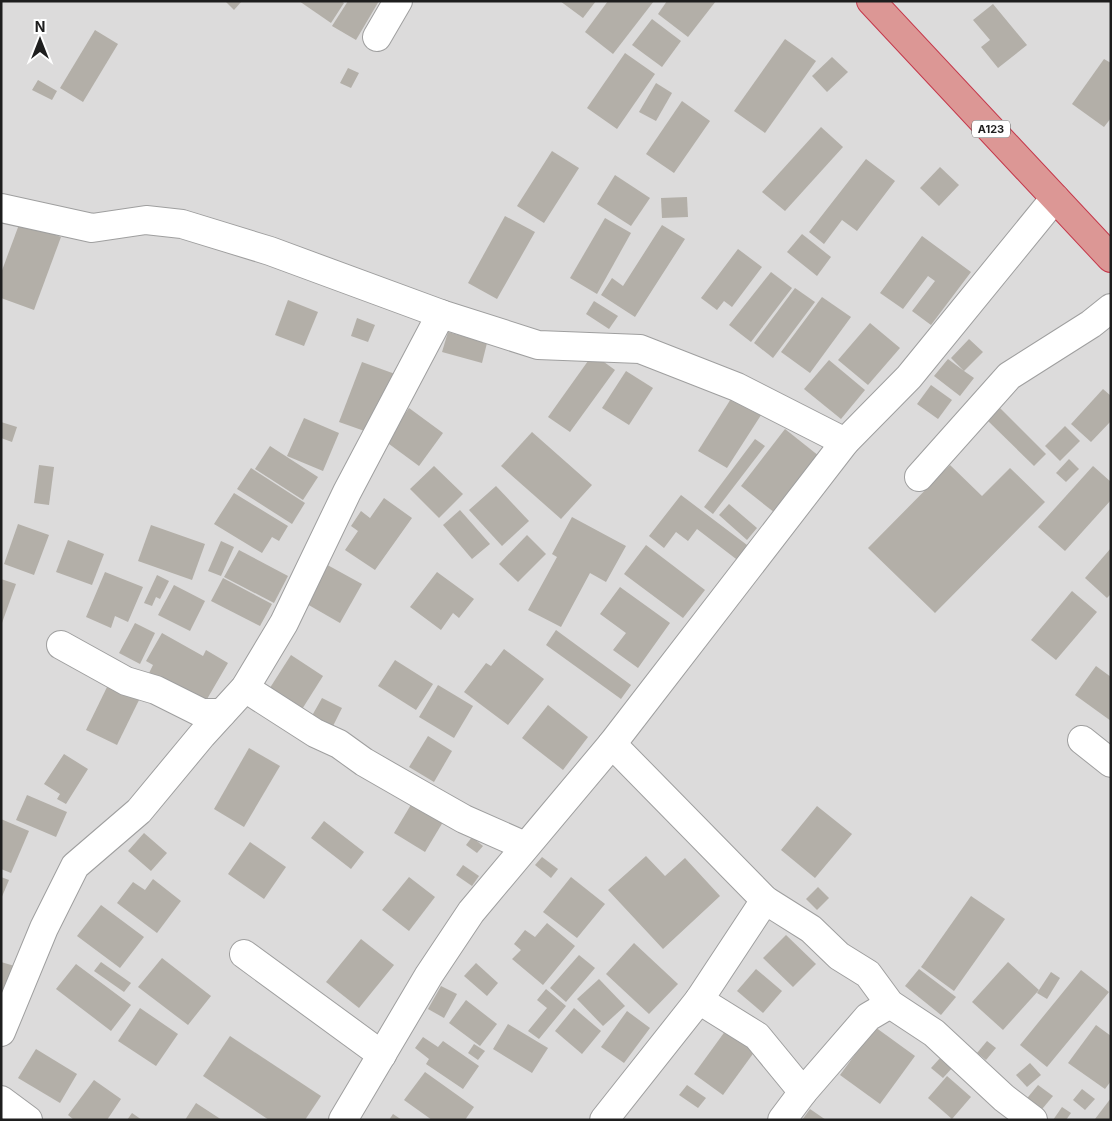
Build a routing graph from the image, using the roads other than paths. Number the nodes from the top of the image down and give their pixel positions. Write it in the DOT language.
graph roads {
  1 [pos="398,1"];
  2 [pos="871,1"];
  3 [pos="377,37"];
  4 [pos="1055,198"];
  5 [pos="1,208"];
  6 [pos="1111,258"];
  7 [pos="1111,308"];
  8 [pos="441,314"];
  9 [pos="845,442"];
  10 [pos="919,476"];
  11 [pos="61,645"];
  12 [pos="245,688"];
  13 [pos="222,713"];
  14 [pos="1082,740"];
  15 [pos="612,744"];
  16 [pos="1111,763"];
  17 [pos="525,846"];
  18 [pos="765,900"];
  19 [pos="244,954"];
  20 [pos="699,1000"];
  21 [pos="890,1004"];
  22 [pos="1,1032"];
  23 [pos="382,1055"];
  24 [pos="803,1092"];
  25 [pos="1,1100"];
  26 [pos="28,1120"];
  27 [pos="343,1120"];
  28 [pos="604,1120"];
  29 [pos="782,1120"];
  30 [pos="1033,1120"];
  1 -- 3 [label="street"];
  2 -- 4 [label="highway, A123"];
  4 -- 6 [label="highway, A123"];
  4 -- 9 [label="street"];
  5 -- 8 [label="street"];
  7 -- 10 [label="street"];
  8 -- 9 [label="street"];
  8 -- 12 [label="street"];
  9 -- 15 [label="street"];
  11 -- 13 [label="street"];
  12 -- 13 [label="street"];
  12 -- 17 [label="street"];
  13 -- 22 [label="street"];
  14 -- 16 [label="street"];
  15 -- 17 [label="street"];
  15 -- 18 [label="street"];
  17 -- 23 [label="street"];
  18 -- 20 [label="street"];
  18 -- 21 [label="street"];
  19 -- 23 [label="street"];
  20 -- 24 [label="street"];
  20 -- 28 [label="street"];
  21 -- 24 [label="street"];
  21 -- 30 [label="street"];
  23 -- 27 [label="street"];
  24 -- 29 [label="street"];
  25 -- 26 [label="street"];
}
